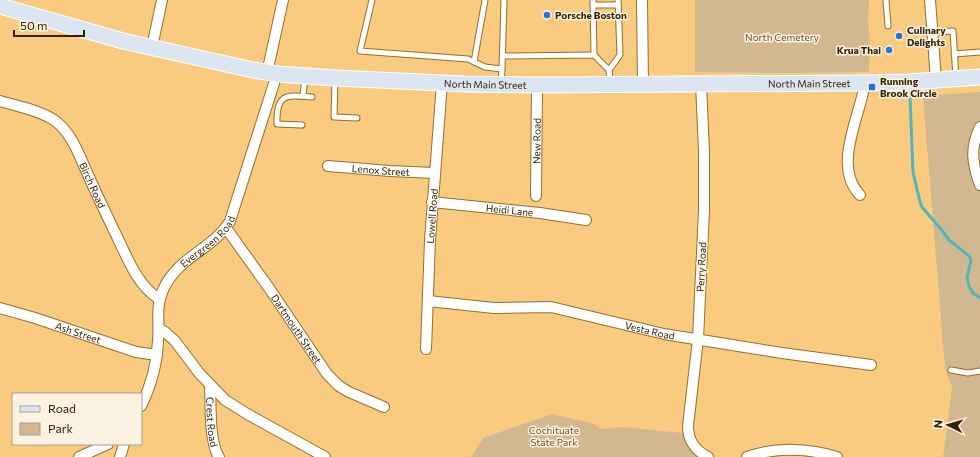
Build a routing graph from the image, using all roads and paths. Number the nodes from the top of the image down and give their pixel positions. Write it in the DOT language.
graph roads {
  1 [pos="162,0"];
  2 [pos="283,0"];
  3 [pos="372,0"];
  4 [pos="485,0"];
  5 [pos="504,0"];
  6 [pos="642,0"];
  7 [pos="886,0"];
  8 [pos="930,0"];
  9 [pos="618,2"];
  10 [pos="593,3"];
  11 [pos="0,6"];
  12 [pos="888,26"];
  13 [pos="933,32"];
  14 [pos="152,48"];
  15 [pos="980,52"];
  16 [pos="954,54"];
  17 [pos="594,55"];
  18 [pos="503,56"];
  19 [pos="474,62"];
  20 [pos="502,69"];
  21 [pos="272,73"];
  22 [pos="305,76"];
  23 [pos="980,76"];
  24 [pos="610,77"];
  25 [pos="335,78"];
  26 [pos="956,78"];
  27 [pos="936,80"];
  28 [pos="442,83"];
  29 [pos="865,83"];
  30 [pos="501,84"];
  31 [pos="643,84"];
  32 [pos="701,84"];
  33 [pos="537,85"];
  34 [pos="304,96"];
  35 [pos="312,97"];
  36 [pos="0,101"];
  37 [pos="357,118"];
  38 [pos="302,125"];
  39 [pos="980,127"];
  40 [pos="328,166"];
  41 [pos="434,173"];
  42 [pos="980,185"];
  43 [pos="860,195"];
  44 [pos="536,196"];
  45 [pos="432,202"];
  46 [pos="586,220"];
  47 [pos="226,228"];
  48 [pos="159,300"];
  49 [pos="428,301"];
  50 [pos="0,308"];
  51 [pos="159,329"];
  52 [pos="698,339"];
  53 [pos="426,349"];
  54 [pos="157,354"];
  55 [pos="871,365"];
  56 [pos="951,370"];
  57 [pos="980,371"];
  58 [pos="210,386"];
  59 [pos="142,404"];
  60 [pos="384,407"];
  61 [pos="106,445"];
  62 [pos="124,445"];
  63 [pos="79,457"];
  64 [pos="120,457"];
  65 [pos="219,457"];
  66 [pos="325,457"];
  67 [pos="708,457"];
  68 [pos="747,457"];
  69 [pos="837,457"];
  1 -- 14 [label="street"];
  2 -- 21 [label="street, Evergreen Road"];
  3 -- 19 [label="lane"];
  4 -- 19 [label="lane"];
  5 -- 18 [label="lane"];
  6 -- 31 [label="street"];
  7 -- 12 [label="lane"];
  8 -- 13 [label="street"];
  9 -- 10 [label="lane"];
  9 -- 24 [label="lane"];
  10 -- 17 [label="lane"];
  11 -- 14 [label="main road, North Main Street"];
  13 -- 16 [label="lane"];
  13 -- 27 [label="street"];
  14 -- 21 [label="main road, North Main Street"];
  15 -- 16 [label="lane"];
  16 -- 26 [label="lane"];
  17 -- 18 [label="lane"];
  17 -- 24 [label="lane"];
  18 -- 20 [label="lane"];
  19 -- 20 [label="lane"];
  20 -- 30 [label="lane"];
  21 -- 22 [label="main road, North Main Street"];
  21 -- 47 [label="street, Evergreen Road"];
  22 -- 25 [label="main road, North Main Street"];
  22 -- 34 [label="lane"];
  23 -- 26 [label="main road, North Main Street"];
  24 -- 31 [label="main road, North Main Street"];
  24 -- 33 [label="main road, North Main Street"];
  25 -- 28 [label="main road, North Main Street"];
  25 -- 37 [label="lane"];
  26 -- 27 [label="main road, North Main Street"];
  27 -- 29 [label="main road, North Main Street"];
  28 -- 30 [label="main road, North Main Street"];
  28 -- 41 [label="street, Lowell Road"];
  29 -- 32 [label="main road, North Main Street"];
  29 -- 43 [label="street"];
  30 -- 33 [label="main road, North Main Street"];
  31 -- 32 [label="main road, North Main Street"];
  32 -- 52 [label="street, Perry Road"];
  33 -- 44 [label="street, New Road"];
  34 -- 35 [label="lane"];
  34 -- 38 [label="lane"];
  36 -- 48 [label="street, Birch Road"];
  39 -- 42 [label="street"];
  40 -- 41 [label="street, Lenox Street"];
  41 -- 45 [label="street, Lowell Road"];
  45 -- 46 [label="street, Heidi Lane"];
  45 -- 49 [label="street, Lowell Road"];
  47 -- 48 [label="street, Evergreen Road"];
  47 -- 60 [label="street, Dartmouth Street"];
  48 -- 51 [label="street, Evergreen Road"];
  49 -- 52 [label="street, Vesta Road"];
  49 -- 53 [label="street, Lowell Road"];
  50 -- 54 [label="street, Ash Street"];
  51 -- 54 [label="street, Evergreen Road"];
  51 -- 58 [label="street"];
  52 -- 55 [label="street, Vesta Road"];
  52 -- 67 [label="street, Perry Road"];
  54 -- 59 [label="street, Evergreen Road"];
  56 -- 57 [label="lane"];
  58 -- 65 [label="street, Crest Road"];
  58 -- 66 [label="street"];
  61 -- 63 [label="street"];
  62 -- 64 [label="street"];
  68 -- 69 [label="street"];
}
